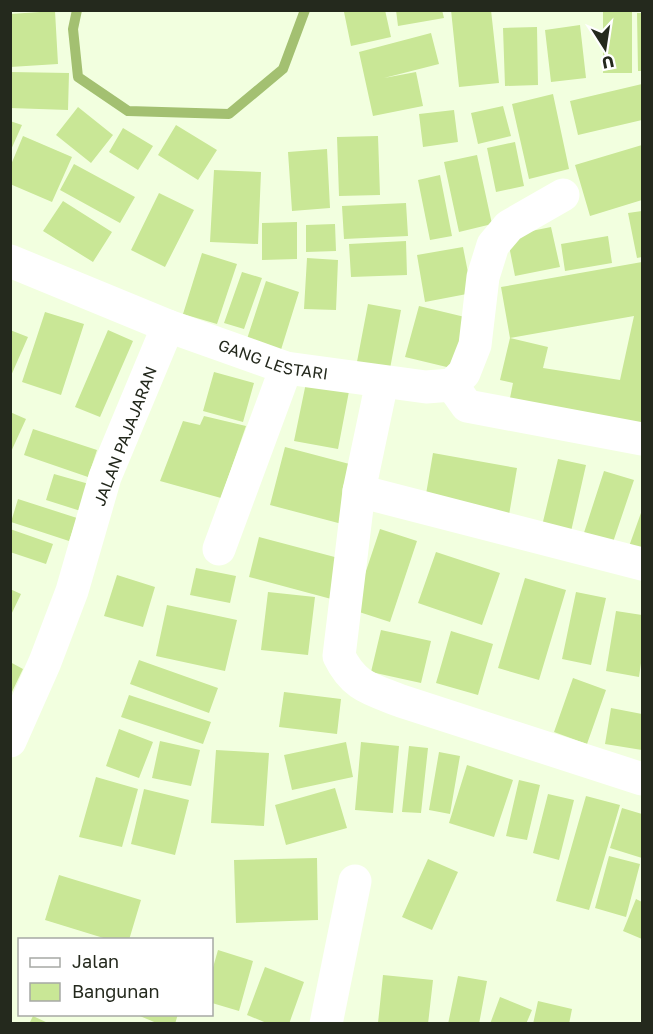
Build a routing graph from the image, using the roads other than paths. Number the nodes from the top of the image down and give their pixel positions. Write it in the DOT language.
graph roads {
  1 [pos="563,195"];
  2 [pos="10,261"];
  3 [pos="168,326"];
  4 [pos="286,369"];
  5 [pos="382,382"];
  6 [pos="452,385"];
  7 [pos="642,439"];
  8 [pos="359,491"];
  9 [pos="219,549"];
  10 [pos="642,564"];
  11 [pos="10,741"];
  12 [pos="642,779"];
  13 [pos="355,881"];
  14 [pos="326,1023"];
  1 -- 6 [label="street"];
  2 -- 3 [label="street"];
  3 -- 4 [label="street, GANG LESTARI"];
  3 -- 11 [label="street, JALAN PAJAJARAN"];
  4 -- 5 [label="street, GANG LESTARI"];
  4 -- 9 [label="street"];
  5 -- 6 [label="street"];
  5 -- 8 [label="street"];
  6 -- 7 [label="street"];
  8 -- 10 [label="street"];
  8 -- 12 [label="street"];
  13 -- 14 [label="street"];
}
